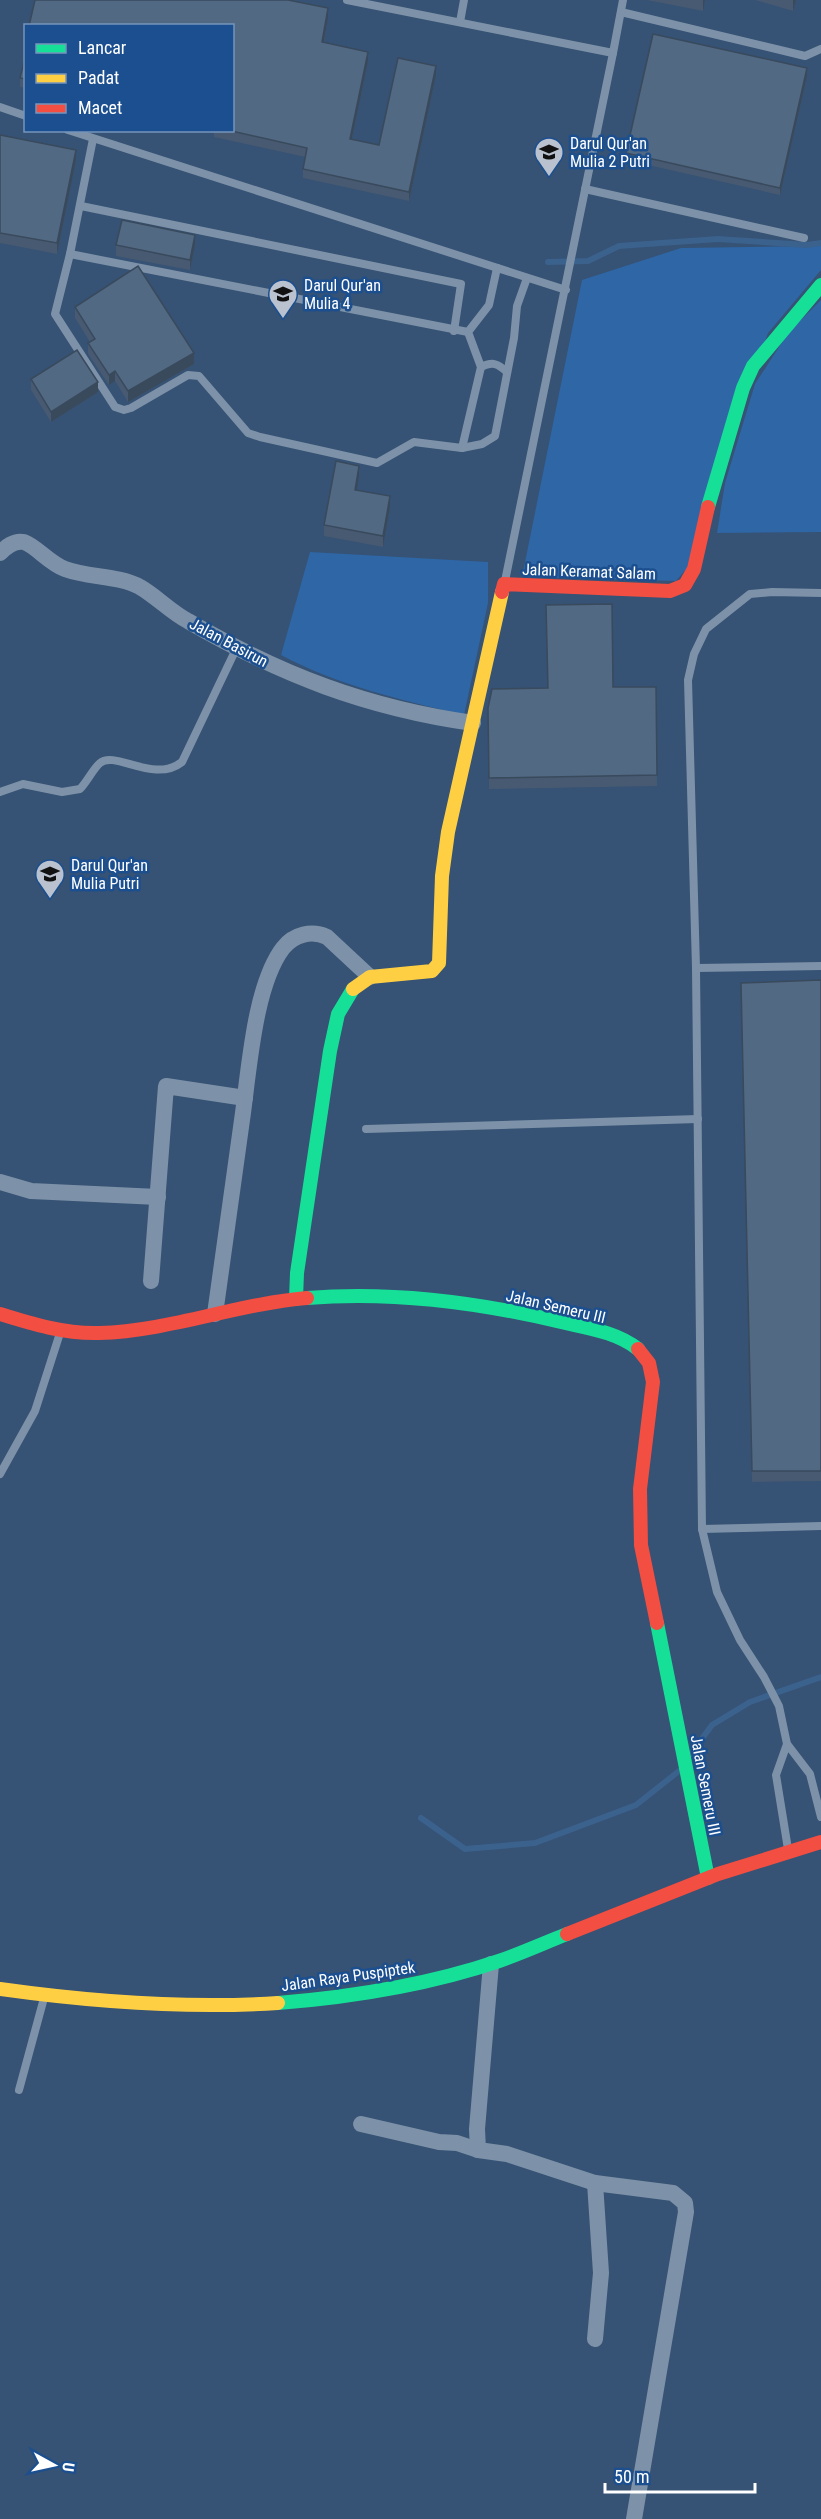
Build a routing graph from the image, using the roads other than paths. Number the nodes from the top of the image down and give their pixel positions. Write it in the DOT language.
graph roads {
  1 [pos="348,0"];
  2 [pos="464,0"];
  3 [pos="623,0"];
  4 [pos="621,12"];
  5 [pos="460,22"];
  6 [pos="821,49"];
  7 [pos="613,53"];
  8 [pos="0,107"];
  9 [pos="24,115"];
  10 [pos="74,132"];
  11 [pos="93,139"];
  12 [pos="585,189"];
  13 [pos="81,206"];
  14 [pos="804,238"];
  15 [pos="70,254"];
  16 [pos="497,268"];
  17 [pos="527,278"];
  18 [pos="821,285"];
  19 [pos="566,290"];
  20 [pos="454,331"];
  21 [pos="468,332"];
  22 [pos="481,367"];
  23 [pos="507,372"];
  24 [pos="462,448"];
  25 [pos="0,553"];
  26 [pos="504,584"];
  27 [pos="821,593"];
  28 [pos="237,647"];
  29 [pos="473,723"];
  30 [pos="0,792"];
  31 [pos="821,966"];
  32 [pos="696,968"];
  33 [pos="370,977"];
  34 [pos="245,1098"];
  35 [pos="698,1119"];
  36 [pos="366,1129"];
  37 [pos="0,1182"];
  38 [pos="158,1197"];
  39 [pos="151,1281"];
  40 [pos="296,1299"];
  41 [pos="0,1314"];
  42 [pos="215,1314"];
  43 [pos="61,1330"];
  44 [pos="0,1474"];
  45 [pos="821,1526"];
  46 [pos="702,1529"];
  47 [pos="788,1744"];
  48 [pos="821,1772"];
  49 [pos="810,1774"];
  50 [pos="821,1817"];
  51 [pos="821,1842"];
  52 [pos="788,1852"];
  53 [pos="708,1878"];
  54 [pos="491,1964"];
  55 [pos="0,1989"];
  56 [pos="45,1995"];
  57 [pos="19,2090"];
  58 [pos="361,2124"];
  59 [pos="478,2150"];
  60 [pos="595,2183"];
  61 [pos="595,2339"];
  62 [pos="634,2519"];
  1 -- 5 [label="lane"];
  2 -- 5 [label="lane"];
  3 -- 4 [label="lane"];
  4 -- 6 [label="lane"];
  4 -- 7 [label="lane"];
  5 -- 7 [label="lane"];
  7 -- 12 [label="lane"];
  8 -- 9 [label="lane"];
  10 -- 11 [label="lane"];
  11 -- 13 [label="lane"];
  11 -- 16 [label="lane"];
  12 -- 14 [label="lane"];
  12 -- 19 [label="lane"];
  13 -- 15 [label="lane"];
  13 -- 20 [label="lane"];
  15 -- 20 [label="lane"];
  15 -- 24 [label="lane"];
  16 -- 17 [label="lane"];
  16 -- 21 [label="lane"];
  17 -- 19 [label="lane"];
  17 -- 23 [label="lane"];
  18 -- 26 [label="street, Jalan Keramat Salam"];
  19 -- 26 [label="lane"];
  20 -- 21 [label="lane"];
  21 -- 22 [label="lane"];
  22 -- 23 [label="lane"];
  22 -- 24 [label="lane"];
  23 -- 24 [label="lane"];
  25 -- 28 [label="street, Jalan Basirun"];
  26 -- 29 [label="street, Jalan Keramat Salam"];
  27 -- 32 [label="lane"];
  28 -- 29 [label="street, Jalan Basirun"];
  28 -- 30 [label="lane"];
  29 -- 33 [label="street, Jalan Keramat Salam"];
  31 -- 32 [label="lane"];
  32 -- 35 [label="lane"];
  33 -- 34 [label="street"];
  33 -- 40 [label="street"];
  34 -- 38 [label="street"];
  34 -- 42 [label="street"];
  35 -- 36 [label="lane"];
  35 -- 46 [label="lane"];
  37 -- 38 [label="street"];
  38 -- 39 [label="street"];
  40 -- 42 [label="street, Jalan Semeru III"];
  40 -- 53 [label="street, Jalan Semeru III"];
  41 -- 43 [label="street, Jalan Semeru III"];
  42 -- 43 [label="street, Jalan Semeru III"];
  43 -- 44 [label="lane"];
  45 -- 46 [label="lane"];
  46 -- 47 [label="lane"];
  47 -- 49 [label="lane"];
  47 -- 52 [label="lane"];
  48 -- 49 [label="lane"];
  49 -- 50 [label="lane"];
  51 -- 52 [label="street, Jalan Raya Puspiptek"];
  52 -- 53 [label="street, Jalan Raya Puspiptek"];
  53 -- 54 [label="street, Jalan Raya Puspiptek"];
  54 -- 56 [label="street, Jalan Raya Puspiptek"];
  54 -- 59 [label="street"];
  55 -- 56 [label="street, Jalan Raya Puspiptek"];
  56 -- 57 [label="lane"];
  58 -- 59 [label="street"];
  59 -- 60 [label="street"];
  60 -- 61 [label="street"];
  60 -- 62 [label="street"];
}
